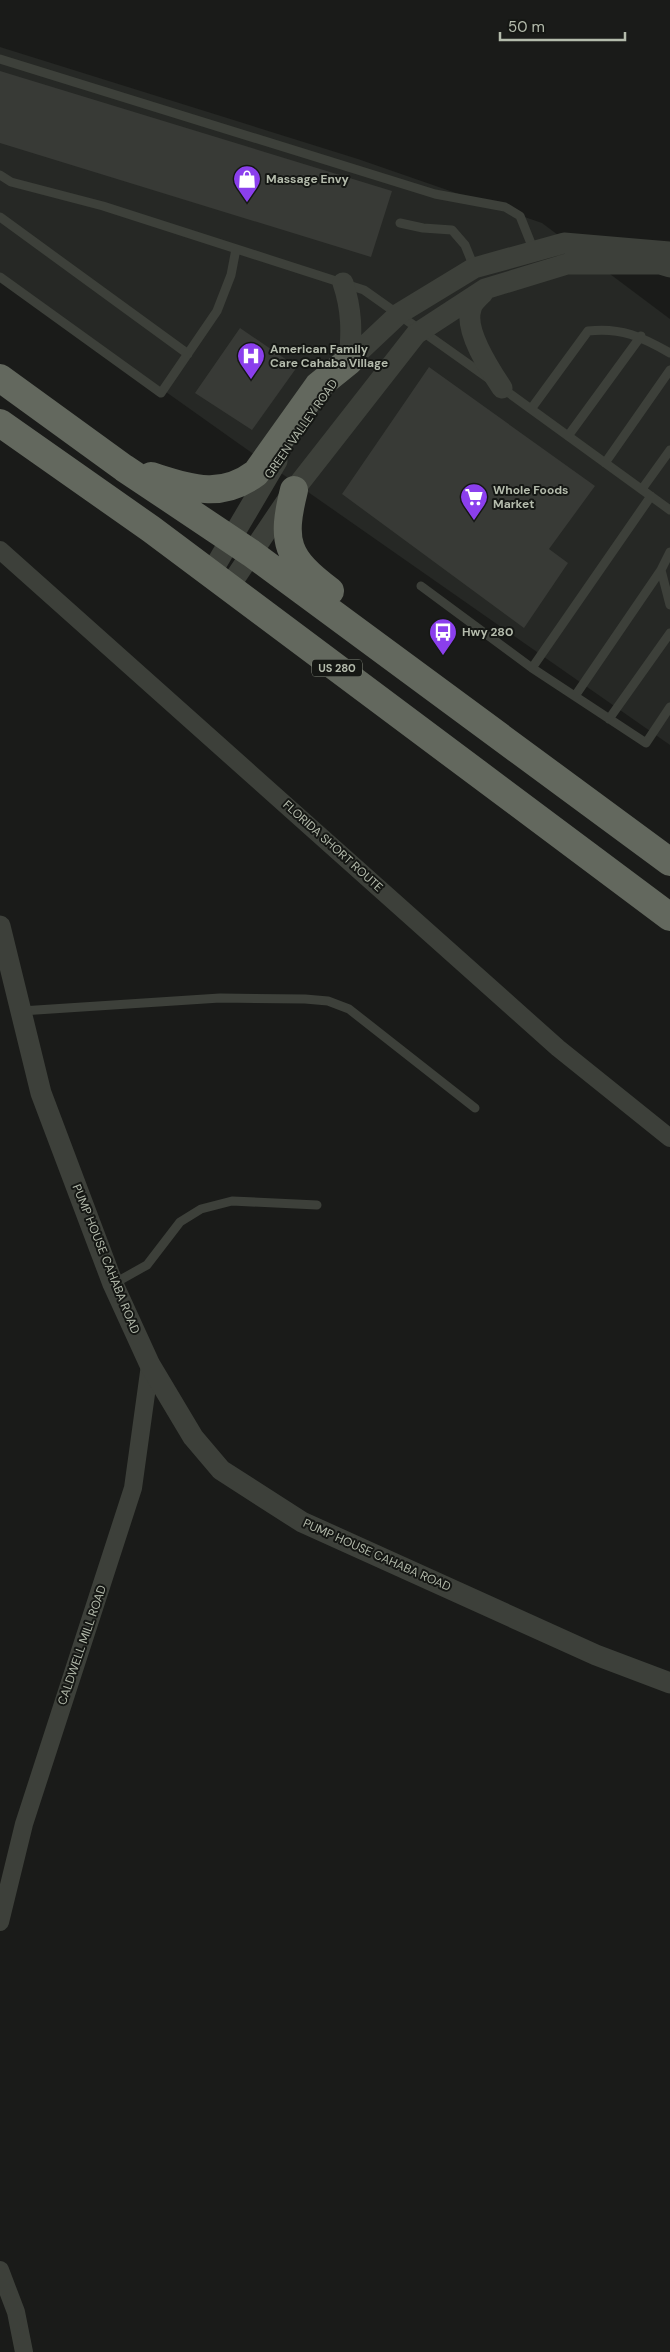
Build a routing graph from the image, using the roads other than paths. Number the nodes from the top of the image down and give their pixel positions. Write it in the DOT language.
graph roads {
  1 [pos="0,59"];
  2 [pos="0,175"];
  3 [pos="0,218"];
  4 [pos="400,223"];
  5 [pos="236,249"];
  6 [pos="534,251"];
  7 [pos="670,252"];
  8 [pos="670,267"];
  9 [pos="474,268"];
  10 [pos="0,277"];
  11 [pos="343,283"];
  12 [pos="485,289"];
  13 [pos="400,313"];
  14 [pos="422,330"];
  15 [pos="641,336"];
  16 [pos="670,353"];
  17 [pos="188,354"];
  18 [pos="349,360"];
  19 [pos="670,370"];
  20 [pos="0,378"];
  21 [pos="502,388"];
  22 [pos="531,409"];
  23 [pos="0,423"];
  24 [pos="568,436"];
  25 [pos="670,450"];
  26 [pos="605,463"];
  27 [pos="124,468"];
  28 [pos="642,489"];
  29 [pos="294,490"];
  30 [pos="651,496"];
  31 [pos="670,510"];
  32 [pos="241,546"];
  33 [pos="0,550"];
  34 [pos="670,552"];
  35 [pos="660,570"];
  36 [pos="220,580"];
  37 [pos="421,586"];
  38 [pos="670,605"];
  39 [pos="670,633"];
  40 [pos="384,653"];
  41 [pos="532,668"];
  42 [pos="575,696"];
  43 [pos="670,707"];
  44 [pos="609,719"];
  45 [pos="670,862"];
  46 [pos="670,917"];
  47 [pos="0,926"];
  48 [pos="21,1011"];
  49 [pos="475,1108"];
  50 [pos="670,1138"];
  51 [pos="317,1205"];
  52 [pos="114,1284"];
  53 [pos="150,1365"];
  54 [pos="670,1683"];
  55 [pos="8,1864"];
  56 [pos="0,1922"];
  57 [pos="0,2270"];
  58 [pos="24,2352"];
  1 -- 6 [label="lane"];
  2 -- 5 [label="lane"];
  3 -- 17 [label="lane"];
  4 -- 9 [label="lane"];
  5 -- 11 [label="lane"];
  5 -- 17 [label="lane"];
  6 -- 7 [label="street, GREEN VALLEY ROAD"];
  6 -- 9 [label="street, GREEN VALLEY ROAD"];
  8 -- 12 [label="street, GREEN VALLEY ROAD"];
  9 -- 13 [label="street, GREEN VALLEY ROAD"];
  10 -- 17 [label="lane"];
  11 -- 13 [label="lane"];
  11 -- 18 [label="street"];
  12 -- 14 [label="street, GREEN VALLEY ROAD"];
  12 -- 21 [label="street"];
  13 -- 14 [label="lane"];
  13 -- 18 [label="street, GREEN VALLEY ROAD"];
  14 -- 21 [label="lane"];
  14 -- 29 [label="street, GREEN VALLEY ROAD"];
  15 -- 16 [label="lane"];
  15 -- 22 [label="lane"];
  15 -- 24 [label="lane"];
  18 -- 27 [label="highway"];
  18 -- 32 [label="street, GREEN VALLEY ROAD"];
  19 -- 26 [label="lane"];
  20 -- 27 [label="highway, US 280"];
  21 -- 22 [label="lane"];
  22 -- 24 [label="lane"];
  23 -- 36 [label="highway, US 280"];
  24 -- 26 [label="lane"];
  25 -- 28 [label="lane"];
  26 -- 28 [label="lane"];
  27 -- 32 [label="highway, US 280"];
  28 -- 30 [label="lane"];
  29 -- 32 [label="street, GREEN VALLEY ROAD"];
  29 -- 40 [label="highway"];
  30 -- 31 [label="lane"];
  30 -- 41 [label="lane"];
  32 -- 36 [label="street, GREEN VALLEY ROAD"];
  32 -- 40 [label="highway, US 280"];
  33 -- 50 [label="street, FLORIDA SHORT ROUTE"];
  34 -- 35 [label="lane"];
  35 -- 38 [label="lane"];
  35 -- 42 [label="lane"];
  36 -- 46 [label="highway, US 280"];
  37 -- 41 [label="lane"];
  39 -- 44 [label="lane"];
  40 -- 45 [label="highway, US 280"];
  41 -- 42 [label="lane"];
  42 -- 44 [label="lane"];
  43 -- 44 [label="lane"];
  47 -- 48 [label="street, PUMP HOUSE CAHABA ROAD"];
  48 -- 49 [label="lane"];
  48 -- 52 [label="street, PUMP HOUSE CAHABA ROAD"];
  51 -- 52 [label="lane"];
  52 -- 53 [label="street, PUMP HOUSE CAHABA ROAD"];
  53 -- 54 [label="street, PUMP HOUSE CAHABA ROAD"];
  53 -- 55 [label="street, CALDWELL MILL ROAD"];
  55 -- 56 [label="street, CALDWELL MILL ROAD"];
  57 -- 58 [label="street"];
}
